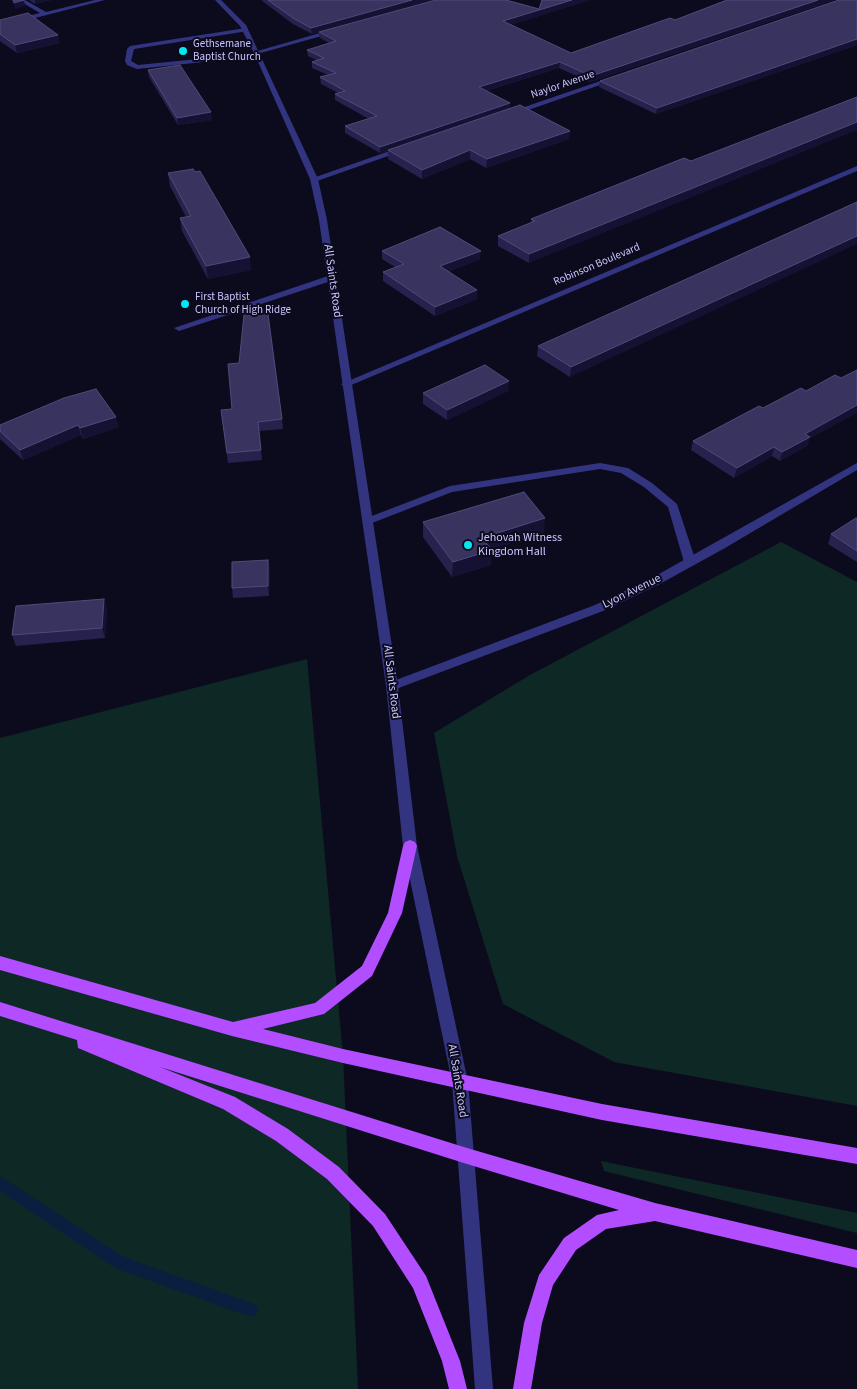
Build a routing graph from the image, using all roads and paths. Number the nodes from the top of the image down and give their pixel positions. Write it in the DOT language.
graph roads {
  1 [pos="21,0"];
  2 [pos="102,0"];
  3 [pos="218,0"];
  4 [pos="45,14"];
  5 [pos="0,25"];
  6 [pos="343,29"];
  7 [pos="246,30"];
  8 [pos="258,54"];
  9 [pos="622,76"];
  10 [pos="501,116"];
  11 [pos="408,148"];
  12 [pos="857,168"];
  13 [pos="314,179"];
  14 [pos="331,278"];
  15 [pos="179,328"];
  16 [pos="346,384"];
  17 [pos="857,466"];
  18 [pos="368,521"];
  19 [pos="690,562"];
  20 [pos="392,686"];
  21 [pos="410,846"];
  22 [pos="0,963"];
  23 [pos="5,1010"];
  24 [pos="232,1029"];
  25 [pos="460,1082"];
  26 [pos="467,1156"];
  27 [pos="857,1156"];
  28 [pos="655,1212"];
  29 [pos="857,1259"];
  30 [pos="458,1389"];
  31 [pos="484,1389"];
  32 [pos="522,1389"];
  1 -- 4 [label="street"];
  2 -- 4 [label="street"];
  3 -- 7 [label="street, All Saints Road"];
  4 -- 5 [label="street"];
  6 -- 8 [label="street"];
  7 -- 8 [label="street, All Saints Road"];
  7 -- 8 [label="street"];
  8 -- 13 [label="street, All Saints Road"];
  9 -- 10 [label="street, Naylor Avenue"];
  11 -- 13 [label="street"];
  12 -- 16 [label="street, Robinson Boulevard"];
  13 -- 14 [label="street, All Saints Road"];
  14 -- 15 [label="street"];
  14 -- 16 [label="street, All Saints Road"];
  16 -- 18 [label="street, All Saints Road"];
  17 -- 19 [label="street, Lyon Avenue"];
  18 -- 19 [label="street"];
  18 -- 20 [label="street, All Saints Road"];
  19 -- 20 [label="street, Lyon Avenue"];
  20 -- 21 [label="street, All Saints Road"];
  21 -- 24 [label="main road"];
  21 -- 25 [label="street, All Saints Road"];
  22 -- 24 [label="main road"];
  23 -- 26 [label="main road"];
  23 -- 30 [label="main road"];
  24 -- 25 [label="main road"];
  25 -- 26 [label="street, All Saints Road"];
  25 -- 27 [label="main road"];
  26 -- 28 [label="main road"];
  26 -- 31 [label="street, All Saints Road"];
  28 -- 29 [label="main road"];
  28 -- 32 [label="main road"];
}
